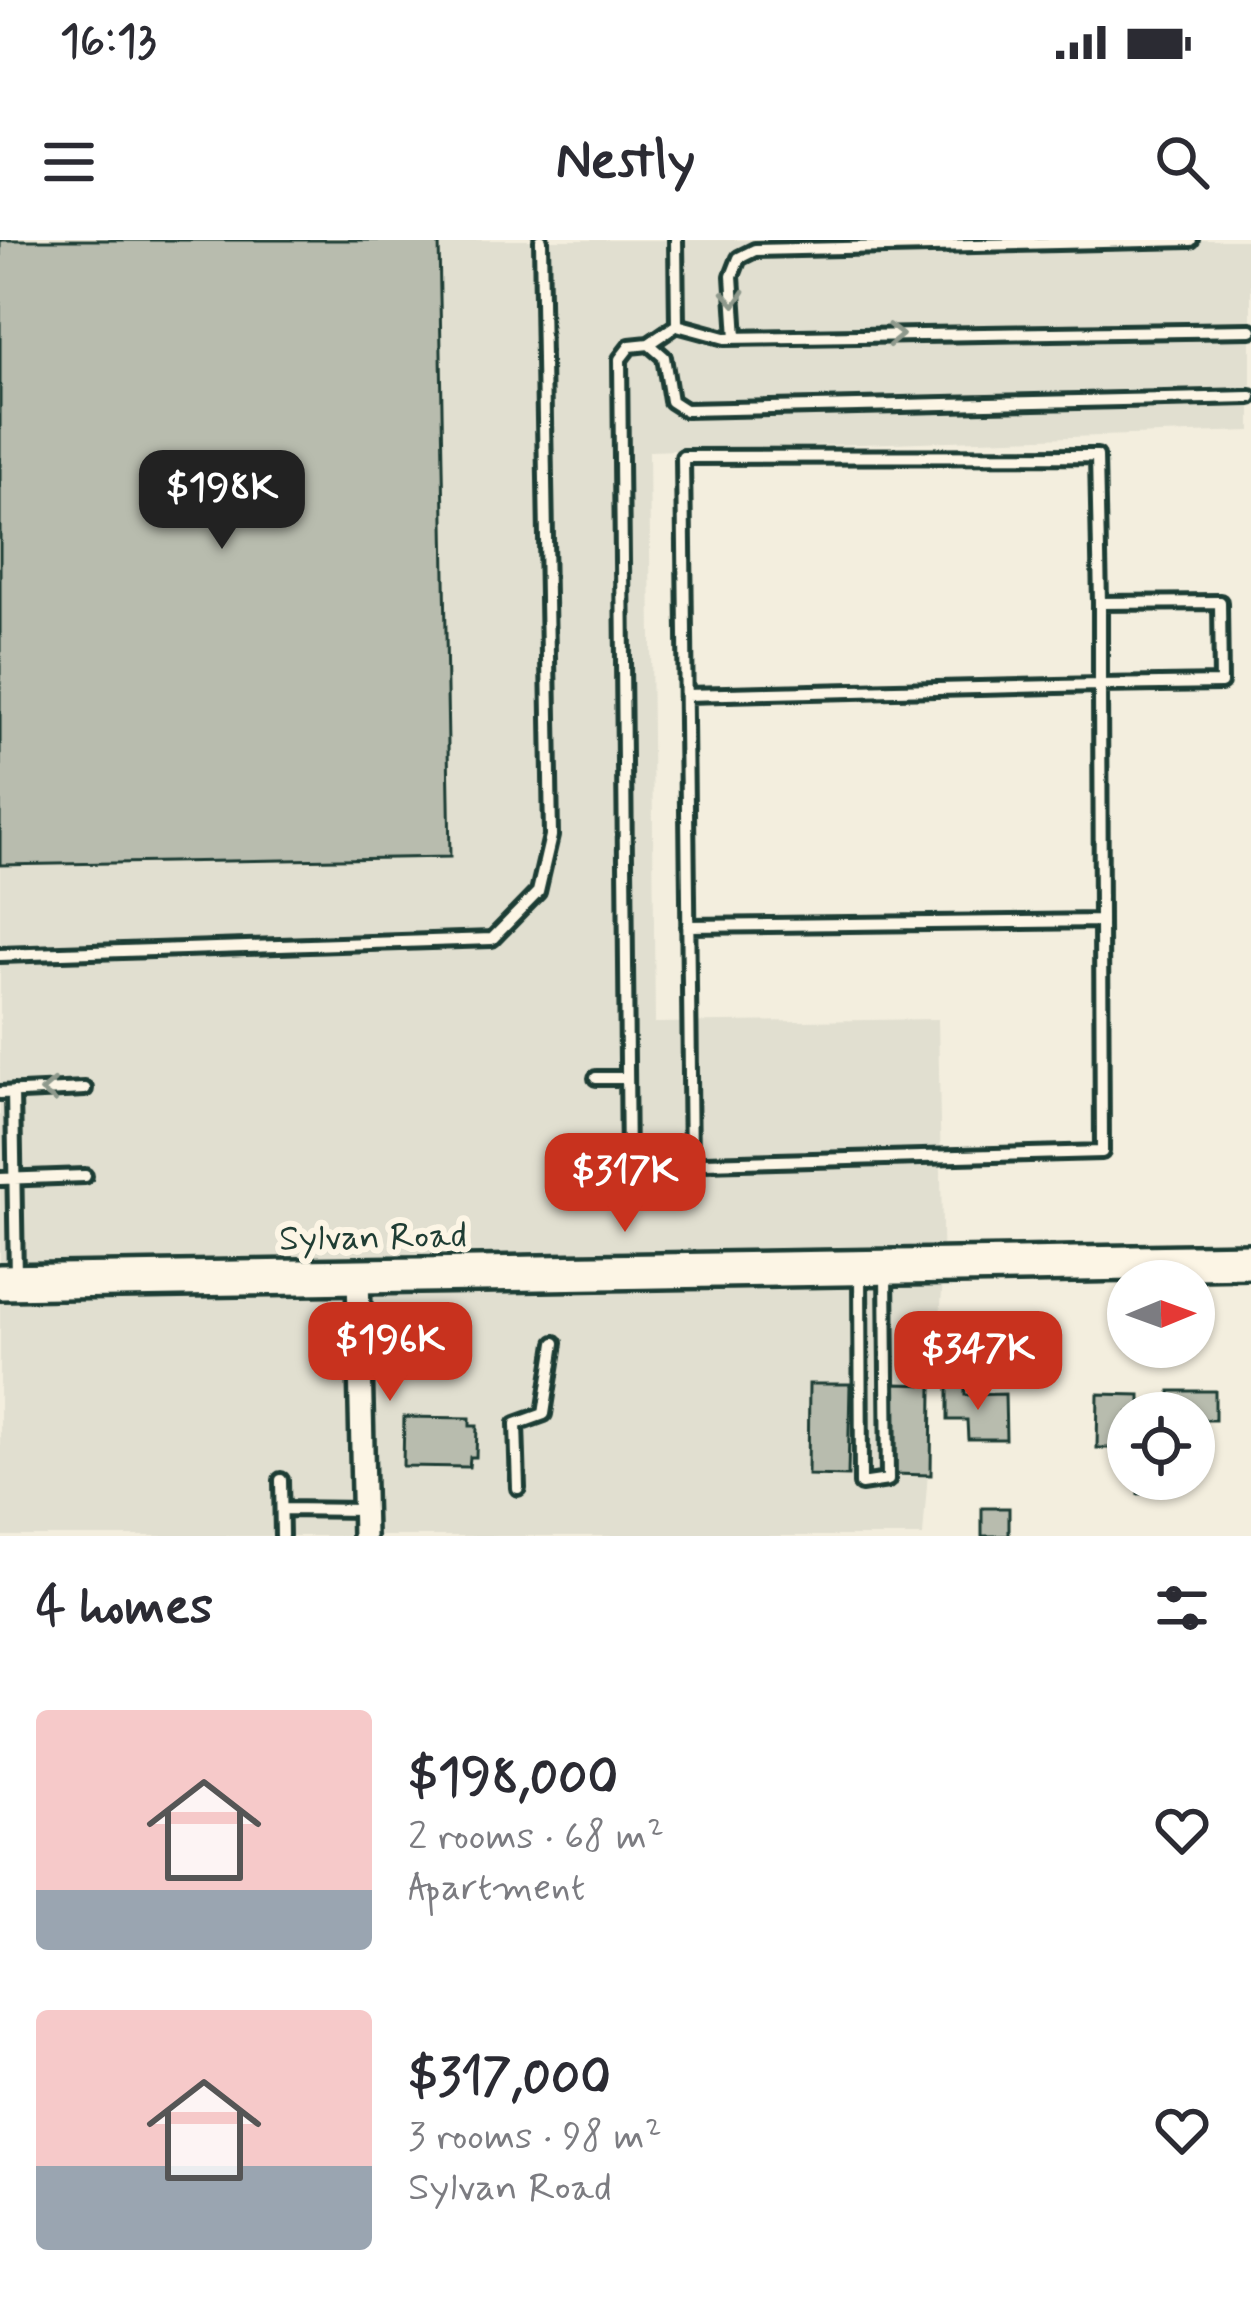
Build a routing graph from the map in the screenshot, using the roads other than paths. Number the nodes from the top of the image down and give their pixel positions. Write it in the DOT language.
graph roads {
  1 [pos="541,240"];
  2 [pos="676,240"];
  3 [pos="1192,240"];
  4 [pos="677,325"];
  5 [pos="1251,330"];
  6 [pos="736,338"];
  7 [pos="650,344"];
  8 [pos="1251,397"];
  9 [pos="1100,603"];
  10 [pos="1100,686"];
  11 [pos="686,695"];
  12 [pos="1101,920"];
  13 [pos="688,926"];
  14 [pos="0,955"];
  15 [pos="596,1078"];
  16 [pos="625,1078"];
  17 [pos="85,1089"];
  18 [pos="6,1092"];
  19 [pos="691,1163"];
  20 [pos="628,1165"];
  21 [pos="597,1166"];
  22 [pos="85,1176"];
  23 [pos="7,1179"];
  24 [pos="1251,1261"];
  25 [pos="873,1266"];
  26 [pos="358,1274"];
  27 [pos="8,1282"];
  28 [pos="554,1343"];
  29 [pos="360,1352"];
  30 [pos="392,1352"];
  31 [pos="281,1480"];
  32 [pos="518,1488"];
  33 [pos="282,1509"];
  34 [pos="364,1510"];
  35 [pos="282,1536"];
  36 [pos="364,1536"];
  1 -- 14 [label="lane"];
  2 -- 4 [label="lane"];
  3 -- 6 [label="lane, one-way"];
  4 -- 6 [label="lane"];
  4 -- 7 [label="lane"];
  6 -- 5 [label="lane, one-way"];
  7 -- 8 [label="lane"];
  7 -- 16 [label="lane"];
  9 -- 10 [label="lane"];
  9 -- 10 [label="lane"];
  9 -- 11 [label="lane"];
  10 -- 11 [label="lane"];
  10 -- 12 [label="lane"];
  11 -- 13 [label="lane"];
  12 -- 13 [label="lane"];
  12 -- 19 [label="lane"];
  13 -- 19 [label="lane"];
  15 -- 16 [label="lane"];
  16 -- 20 [label="lane"];
  17 -- 18 [label="lane, one-way"];
  18 -- 23 [label="lane"];
  19 -- 20 [label="lane"];
  20 -- 21 [label="lane"];
  22 -- 23 [label="lane"];
  23 -- 27 [label="lane"];
  24 -- 25 [label="main road, Sylvan Road"];
  25 -- 25 [label="lane"];
  25 -- 26 [label="main road, Sylvan Road"];
  26 -- 27 [label="main road, Sylvan Road"];
  26 -- 29 [label="street"];
  28 -- 32 [label="lane"];
  29 -- 30 [label="lane"];
  29 -- 34 [label="street"];
  31 -- 33 [label="lane"];
  33 -- 34 [label="lane"];
  33 -- 35 [label="lane"];
  34 -- 36 [label="street"];
}
